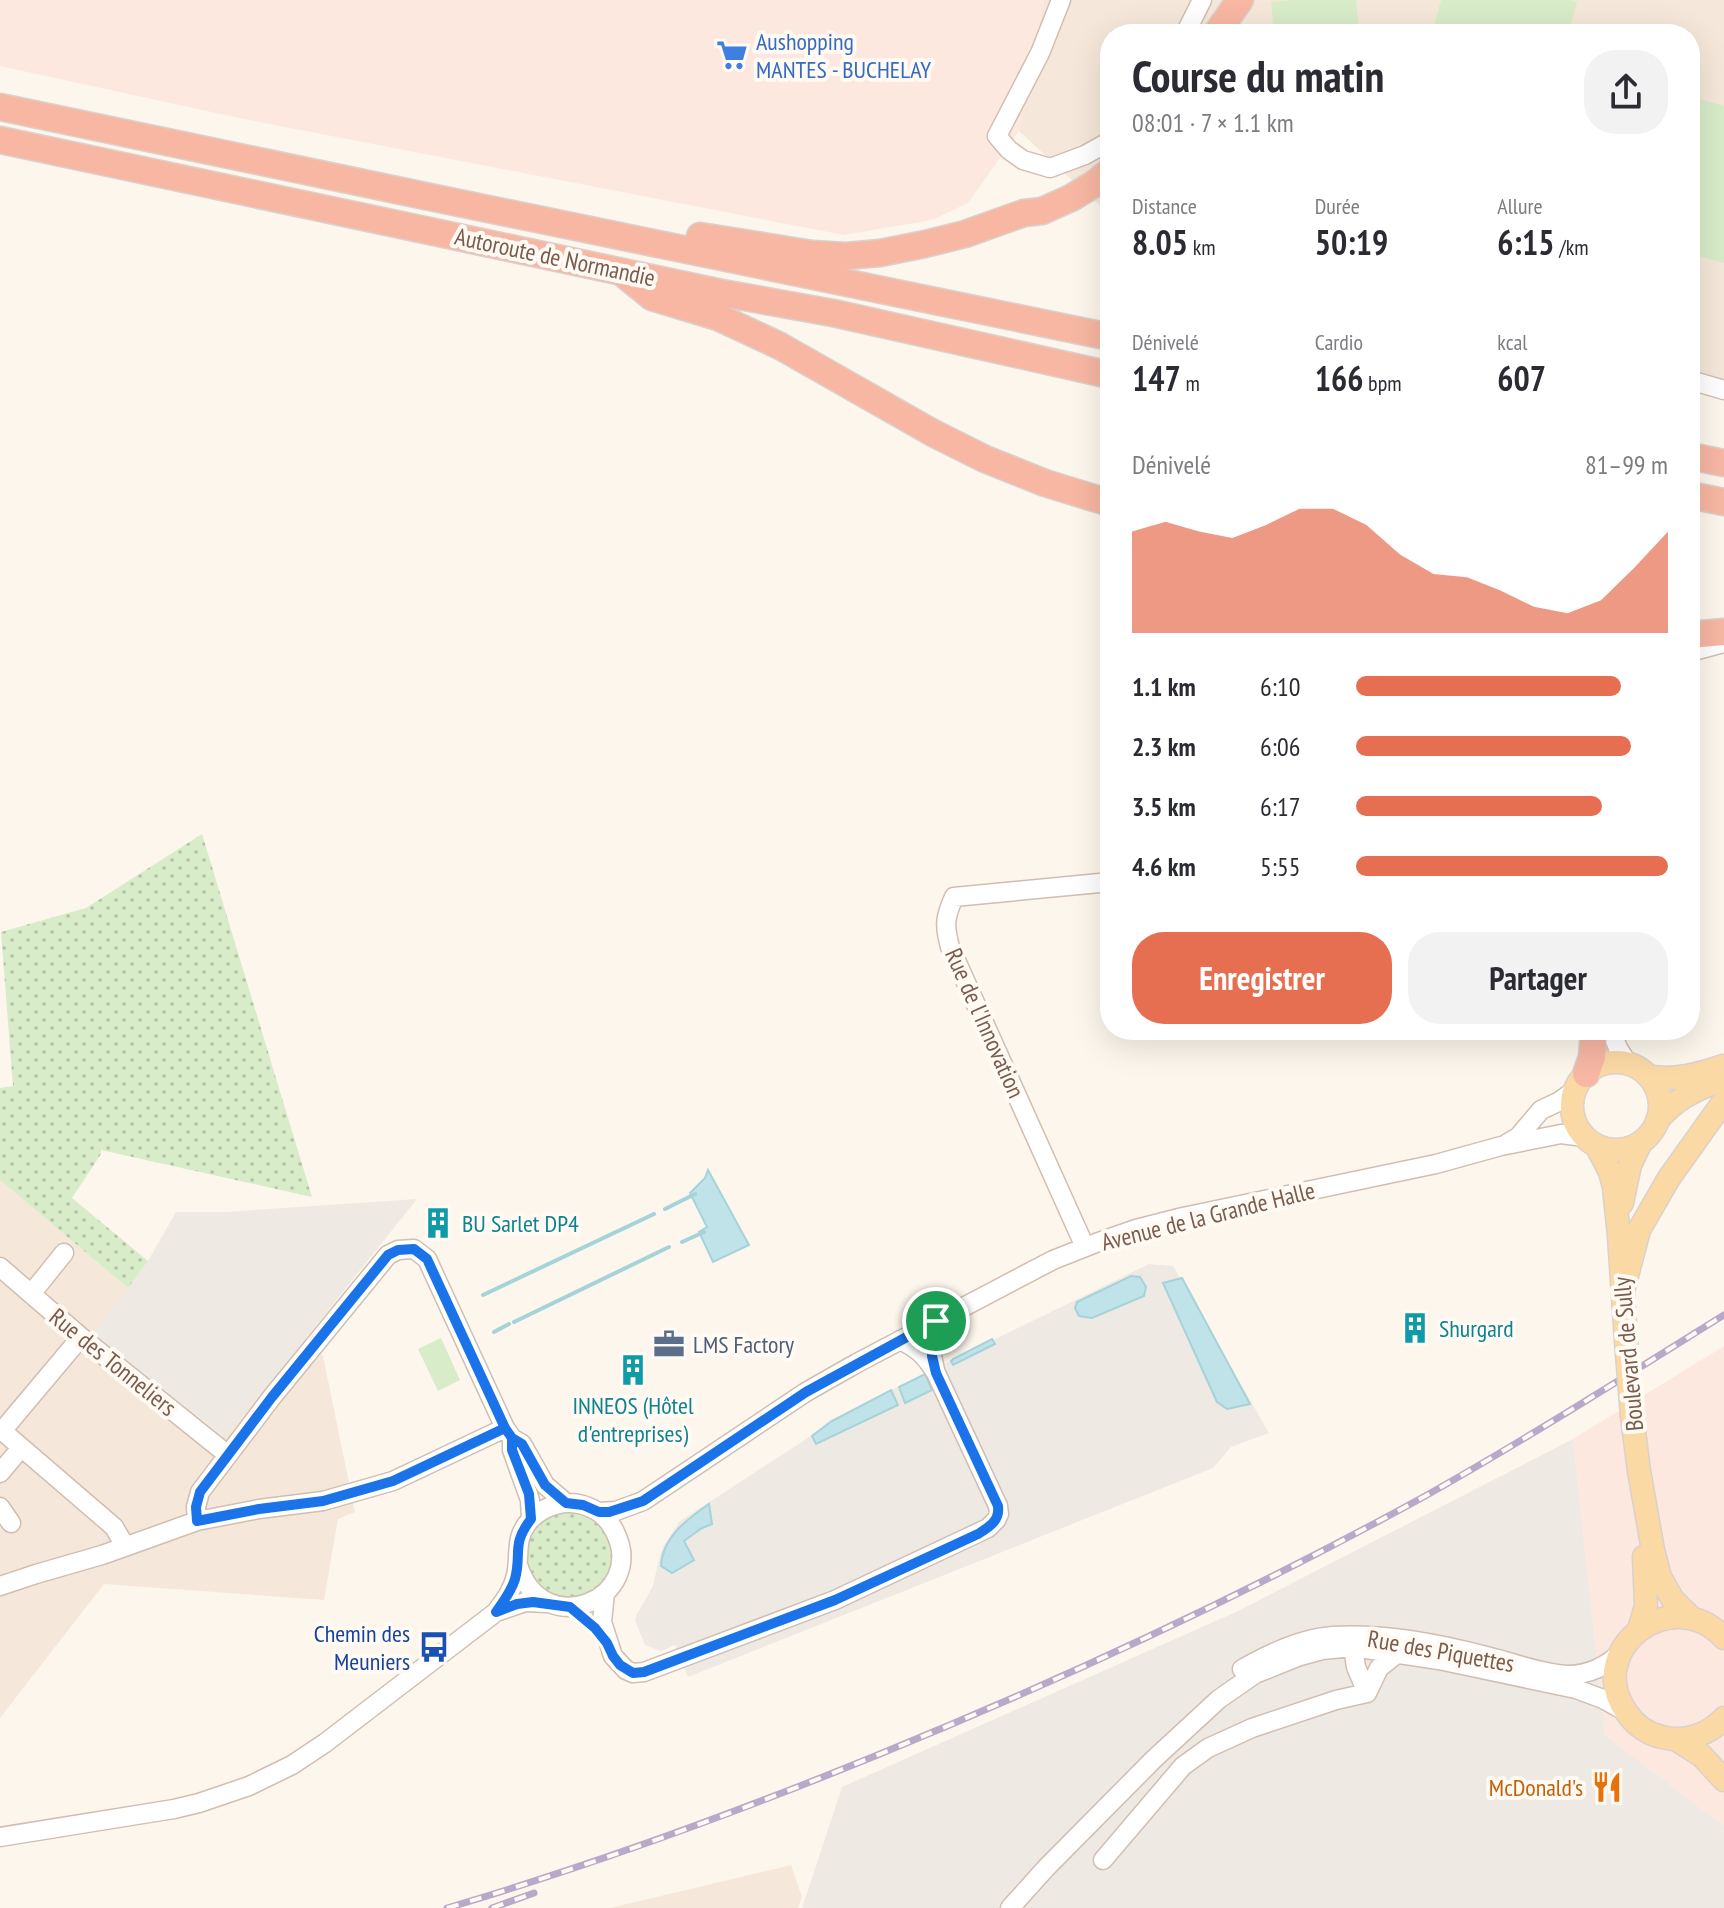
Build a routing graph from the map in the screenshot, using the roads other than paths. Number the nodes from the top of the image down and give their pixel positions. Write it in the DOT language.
graph roads {
  1 [pos="1061,0"];
  2 [pos="1202,0"];
  3 [pos="1240,0"];
  4 [pos="1190,24"];
  5 [pos="1223,24"];
  6 [pos="0,107"];
  7 [pos="0,140"];
  8 [pos="1100,146"];
  9 [pos="1100,164"];
  10 [pos="1100,179"];
  11 [pos="1024,213"];
  12 [pos="642,240"];
  13 [pos="620,271"];
  14 [pos="1100,335"];
  15 [pos="1100,373"];
  16 [pos="1700,383"];
  17 [pos="1724,390"];
  18 [pos="1700,458"];
  19 [pos="1724,463"];
  20 [pos="1700,497"];
  21 [pos="1100,500"];
  22 [pos="1724,502"];
  23 [pos="1724,632"];
  24 [pos="1700,634"];
  25 [pos="1724,643"];
  26 [pos="1700,649"];
  27 [pos="1100,883"];
  28 [pos="1593,1040"];
  29 [pos="1614,1040"];
  30 [pos="1628,1064"];
  31 [pos="1724,1066"];
  32 [pos="1648,1076"];
  33 [pos="1724,1078"];
  34 [pos="1580,1082"];
  35 [pos="1724,1101"];
  36 [pos="1657,1121"];
  37 [pos="1590,1141"];
  38 [pos="1641,1142"];
  39 [pos="1501,1146"];
  40 [pos="1619,1236"];
  41 [pos="1085,1247"];
  42 [pos="64,1253"];
  43 [pos="0,1267"];
  44 [pos="1623,1291"];
  45 [pos="31,1294"];
  46 [pos="936,1321"];
  47 [pos="81,1337"];
  48 [pos="900,1340"];
  49 [pos="936,1373"];
  50 [pos="1,1430"];
  51 [pos="508,1433"];
  52 [pos="21,1448"];
  53 [pos="228,1455"];
  54 [pos="1639,1471"];
  55 [pos="0,1473"];
  56 [pos="643,1501"];
  57 [pos="566,1503"];
  58 [pos="0,1507"];
  59 [pos="599,1512"];
  60 [pos="531,1519"];
  61 [pos="197,1521"];
  62 [pos="11,1523"];
  63 [pos="125,1546"];
  64 [pos="620,1546"];
  65 [pos="518,1565"];
  66 [pos="0,1586"];
  67 [pos="605,1593"];
  68 [pos="547,1603"];
  69 [pos="570,1607"];
  70 [pos="496,1612"];
  71 [pos="1693,1619"];
  72 [pos="1639,1630"];
  73 [pos="1724,1638"];
  74 [pos="1360,1641"];
  75 [pos="607,1643"];
  76 [pos="1622,1651"];
  77 [pos="1398,1653"];
  78 [pos="1367,1693"];
  79 [pos="1625,1711"];
  80 [pos="1724,1718"];
  81 [pos="1675,1739"];
  82 [pos="1724,1780"];
  83 [pos="0,1837"];
  84 [pos="1103,1860"];
  85 [pos="1010,1908"];
  1 -- 8 [label="street"];
  2 -- 4 [label="street"];
  3 -- 5 [label="highway"];
  6 -- 12 [label="highway, Autoroute de Normandie"];
  7 -- 13 [label="highway, Autoroute de Normandie"];
  9 -- 11 [label="highway"];
  10 -- 11 [label="highway"];
  11 -- 12 [label="highway"];
  12 -- 14 [label="highway, Autoroute de Normandie"];
  13 -- 15 [label="highway, Autoroute de Normandie"];
  13 -- 21 [label="highway"];
  16 -- 17 [label="street"];
  18 -- 19 [label="highway"];
  20 -- 22 [label="highway"];
  23 -- 24 [label="highway"];
  25 -- 26 [label="street"];
  27 -- 41 [label="street, Rue de l'Innovation"];
  28 -- 34 [label="highway"];
  29 -- 30 [label="street"];
  30 -- 32 [label="main road"];
  30 -- 34 [label="main road"];
  31 -- 32 [label="main road"];
  32 -- 36 [label="main road"];
  33 -- 36 [label="main road"];
  34 -- 37 [label="main road"];
  34 -- 39 [label="street"];
  35 -- 44 [label="main road"];
  36 -- 38 [label="main road"];
  37 -- 38 [label="main road"];
  37 -- 39 [label="street, Avenue de la Grande Halle"];
  37 -- 40 [label="main road"];
  38 -- 40 [label="main road"];
  39 -- 41 [label="street, Avenue de la Grande Halle"];
  40 -- 44 [label="main road, Boulevard de Sully"];
  41 -- 46 [label="street, Avenue de la Grande Halle"];
  42 -- 45 [label="street"];
  43 -- 45 [label="street, Rue des Tonneliers"];
  44 -- 54 [label="main road, Boulevard de Sully, bridge"];
  45 -- 47 [label="street, Rue des Tonneliers"];
  46 -- 48 [label="street, Avenue de la Grande Halle"];
  46 -- 49 [label="street"];
  47 -- 50 [label="street"];
  47 -- 53 [label="street, Rue des Tonneliers"];
  48 -- 49 [label="street"];
  48 -- 56 [label="street, Avenue de la Grande Halle"];
  49 -- 75 [label="street"];
  50 -- 52 [label="street"];
  51 -- 53 [label="street"];
  51 -- 57 [label="street"];
  51 -- 60 [label="street"];
  51 -- 61 [label="street"];
  52 -- 55 [label="street"];
  52 -- 63 [label="street"];
  53 -- 61 [label="street"];
  54 -- 71 [label="main road"];
  54 -- 72 [label="main road"];
  56 -- 59 [label="street, Avenue de la Grande Halle"];
  56 -- 64 [label="street, Avenue de la Grande Halle"];
  57 -- 59 [label="street"];
  57 -- 60 [label="street"];
  58 -- 62 [label="street"];
  59 -- 64 [label="street"];
  60 -- 65 [label="street"];
  61 -- 63 [label="street"];
  63 -- 66 [label="street"];
  64 -- 67 [label="street"];
  65 -- 68 [label="street"];
  65 -- 70 [label="street"];
  67 -- 69 [label="street"];
  67 -- 75 [label="street"];
  68 -- 69 [label="street"];
  68 -- 70 [label="street"];
  69 -- 75 [label="street"];
  70 -- 83 [label="street"];
  71 -- 72 [label="main road"];
  71 -- 73 [label="main road"];
  72 -- 76 [label="main road"];
  74 -- 76 [label="street, Rue des Piquettes"];
  74 -- 77 [label="street, Rue des Piquettes"];
  74 -- 78 [label="street"];
  74 -- 85 [label="street, Rue des Piquettes"];
  76 -- 79 [label="main road"];
  77 -- 78 [label="street"];
  77 -- 79 [label="street, Rue des Piquettes"];
  78 -- 84 [label="street"];
  79 -- 81 [label="main road"];
  80 -- 81 [label="main road"];
  81 -- 82 [label="main road"];
}
